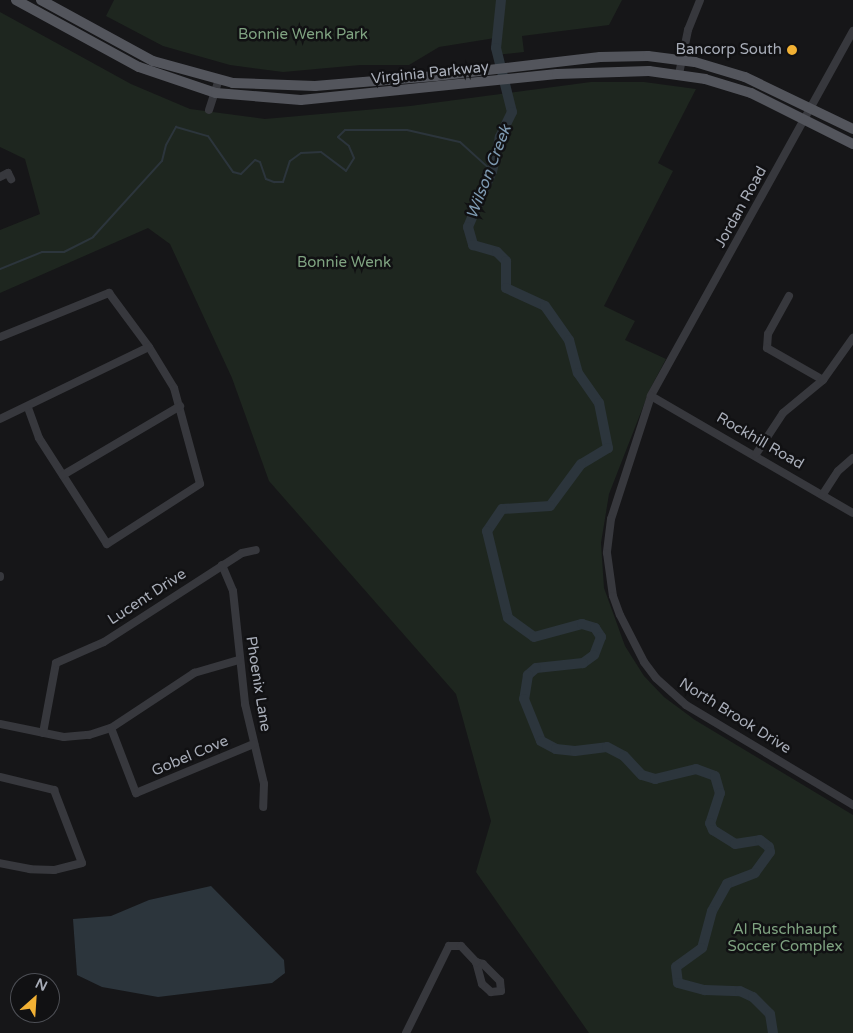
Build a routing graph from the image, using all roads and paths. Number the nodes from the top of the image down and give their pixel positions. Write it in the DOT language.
graph roads {
  1 [pos="16,0"];
  2 [pos="41,0"];
  3 [pos="700,0"];
  4 [pos="94,30"];
  5 [pos="853,31"];
  6 [pos="88,40"];
  7 [pos="681,60"];
  8 [pos="679,74"];
  9 [pos="219,80"];
  10 [pos="216,93"];
  11 [pos="812,107"];
  12 [pos="209,110"];
  13 [pos="806,118"];
  14 [pos="853,129"];
  15 [pos="853,144"];
  16 [pos="0,177"];
  17 [pos="11,179"];
  18 [pos="789,296"];
  19 [pos="0,338"];
  20 [pos="853,338"];
  21 [pos="149,347"];
  22 [pos="823,380"];
  23 [pos="651,396"];
  24 [pos="180,406"];
  25 [pos="28,408"];
  26 [pos="0,419"];
  27 [pos="756,454"];
  28 [pos="853,458"];
  29 [pos="63,475"];
  30 [pos="823,494"];
  31 [pos="853,513"];
  32 [pos="256,550"];
  33 [pos="222,565"];
  34 [pos="239,660"];
  35 [pos="0,724"];
  36 [pos="111,728"];
  37 [pos="43,733"];
  38 [pos="254,744"];
  39 [pos="0,777"];
  40 [pos="853,805"];
  41 [pos="262,807"];
  42 [pos="0,862"];
  43 [pos="476,962"];
  44 [pos="406,1033"];
  1 -- 6 [label="main road, Virginia Parkway"];
  2 -- 4 [label="main road, Virginia Parkway"];
  3 -- 7 [label="street"];
  4 -- 6 [label="main road"];
  4 -- 9 [label="main road, Virginia Parkway"];
  5 -- 11 [label="street, Jordan Road"];
  6 -- 10 [label="main road, Virginia Parkway"];
  7 -- 8 [label="street"];
  7 -- 9 [label="main road, Virginia Parkway"];
  7 -- 11 [label="main road, Virginia Parkway"];
  8 -- 10 [label="main road, Virginia Parkway"];
  8 -- 13 [label="main road, Virginia Parkway"];
  9 -- 10 [label="street"];
  10 -- 12 [label="street"];
  11 -- 13 [label="street, Jordan Road"];
  11 -- 14 [label="main road, Virginia Parkway"];
  13 -- 15 [label="main road, Virginia Parkway"];
  13 -- 23 [label="street, Jordan Road"];
  16 -- 17 [label="street"];
  18 -- 22 [label="street"];
  19 -- 21 [label="street"];
  20 -- 22 [label="street"];
  21 -- 24 [label="street"];
  21 -- 25 [label="street"];
  22 -- 27 [label="street"];
  23 -- 27 [label="street, Rockhill Road"];
  23 -- 40 [label="street, North Brook Drive"];
  24 -- 29 [label="street"];
  24 -- 29 [label="street"];
  25 -- 26 [label="street"];
  25 -- 29 [label="street"];
  27 -- 30 [label="street, Rockhill Road"];
  28 -- 30 [label="street"];
  30 -- 31 [label="street, Rockhill Road"];
  32 -- 33 [label="street, Lucent Drive"];
  33 -- 34 [label="street, Phoenix Lane"];
  33 -- 37 [label="street, Lucent Drive"];
  34 -- 36 [label="street"];
  34 -- 38 [label="street, Phoenix Lane"];
  35 -- 37 [label="street"];
  36 -- 37 [label="street"];
  36 -- 38 [label="street, Gobel Cove"];
  38 -- 41 [label="street, Phoenix Lane"];
  39 -- 42 [label="street"];
  43 -- 44 [label="street"];
}
